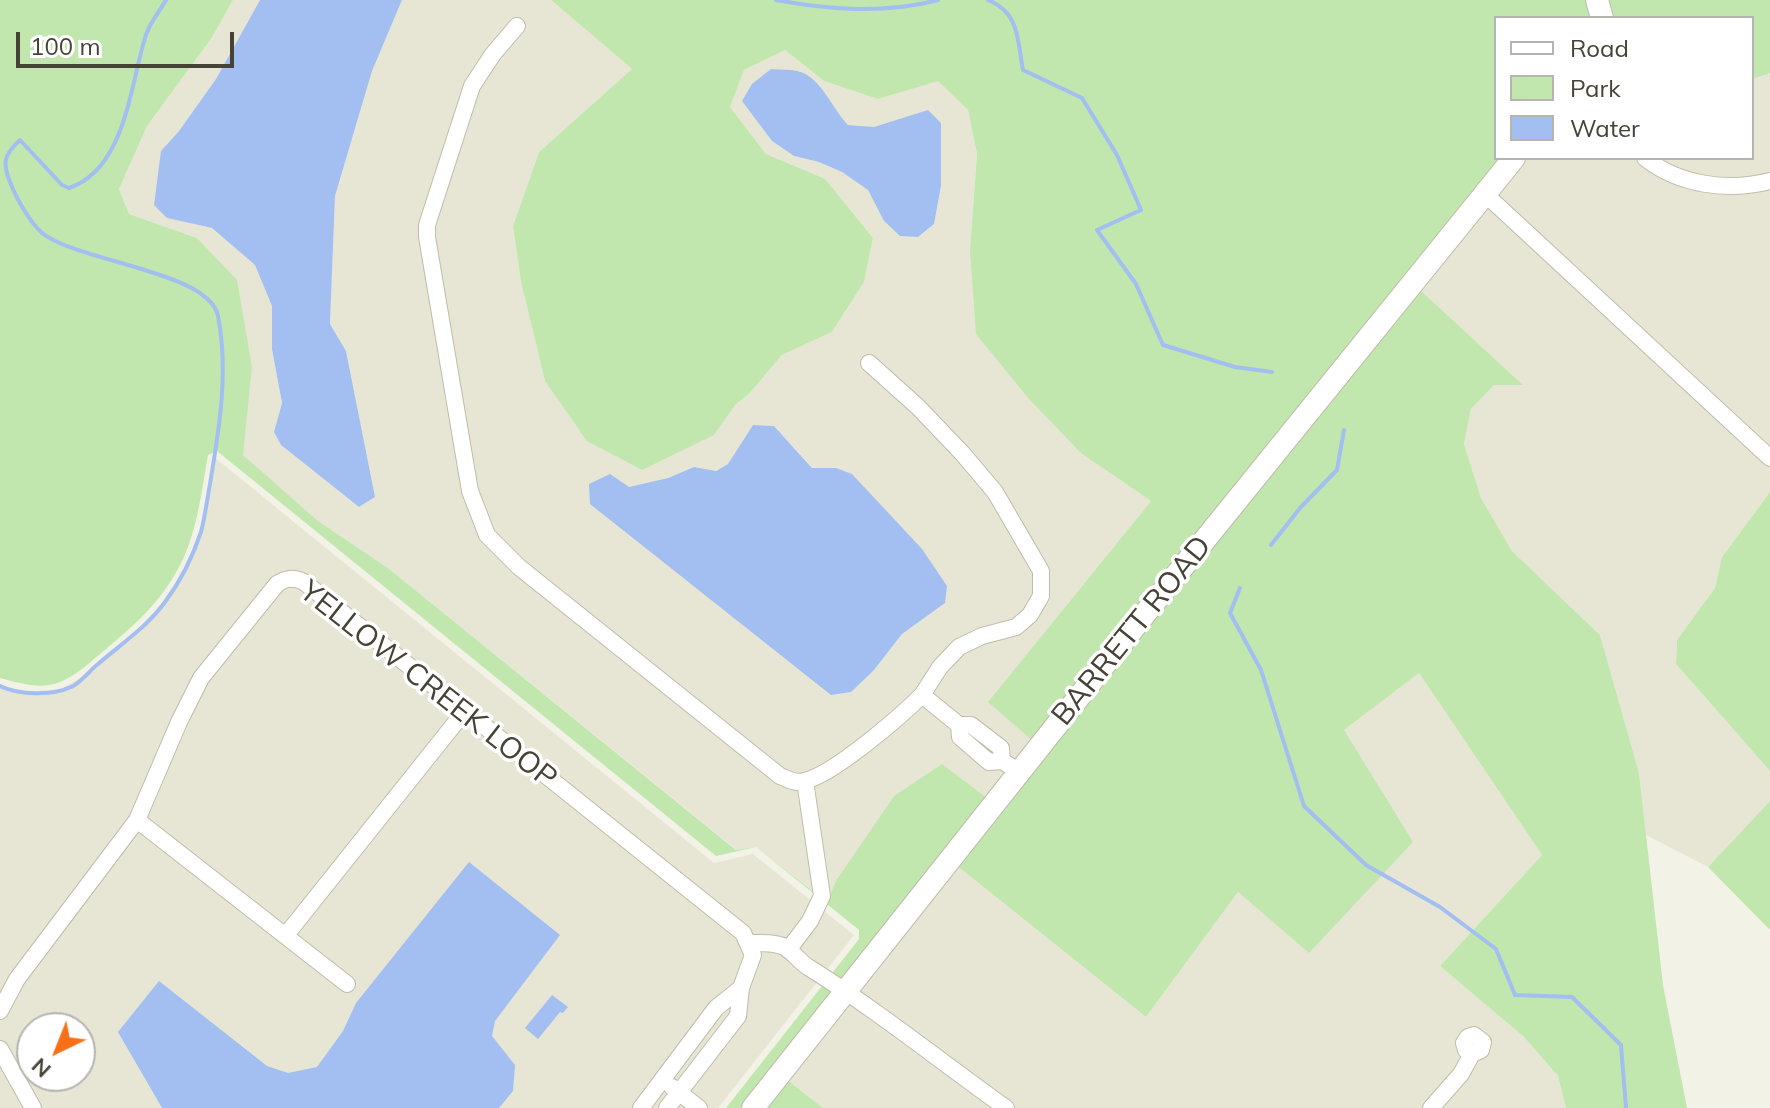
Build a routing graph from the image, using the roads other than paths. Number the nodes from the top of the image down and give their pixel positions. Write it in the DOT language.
graph roads {
  1 [pos="517,26"];
  2 [pos="1512,160"];
  3 [pos="1648,160"];
  4 [pos="1770,181"];
  5 [pos="1484,193"];
  6 [pos="869,363"];
  7 [pos="1770,458"];
  8 [pos="922,695"];
  9 [pos="464,712"];
  10 [pos="1011,766"];
  11 [pos="805,781"];
  12 [pos="137,820"];
  13 [pos="286,935"];
  14 [pos="748,943"];
  15 [pos="788,950"];
  16 [pos="347,984"];
  17 [pos="741,988"];
  18 [pos="847,990"];
  19 [pos="0,1011"];
  20 [pos="701,1027"];
  21 [pos="720,1041"];
  22 [pos="0,1049"];
  23 [pos="1472,1054"];
  24 [pos="663,1080"];
  25 [pos="679,1092"];
  26 [pos="648,1105"];
  27 [pos="33,1108"];
  28 [pos="667,1108"];
  29 [pos="699,1108"];
  30 [pos="753,1108"];
  31 [pos="1006,1108"];
  32 [pos="1431,1108"];
  1 -- 11 [label="street"];
  2 -- 5 [label="street, BARRETT ROAD"];
  3 -- 4 [label="street"];
  5 -- 7 [label="street"];
  5 -- 10 [label="street, BARRETT ROAD"];
  6 -- 8 [label="street"];
  8 -- 10 [label="street"];
  8 -- 11 [label="street"];
  9 -- 12 [label="street, YELLOW CREEK LOOP"];
  9 -- 13 [label="street"];
  9 -- 14 [label="street, YELLOW CREEK LOOP"];
  10 -- 18 [label="street, BARRETT ROAD"];
  11 -- 15 [label="street"];
  12 -- 13 [label="street"];
  12 -- 19 [label="street, YELLOW CREEK LOOP"];
  13 -- 16 [label="street"];
  14 -- 15 [label="street"];
  14 -- 17 [label="street"];
  15 -- 18 [label="street"];
  17 -- 20 [label="street"];
  17 -- 21 [label="street"];
  18 -- 30 [label="street, BARRETT ROAD"];
  18 -- 31 [label="street"];
  20 -- 21 [label="street"];
  20 -- 24 [label="street"];
  21 -- 25 [label="street"];
  22 -- 27 [label="street"];
  23 -- 32 [label="street"];
  24 -- 25 [label="street"];
  24 -- 26 [label="street"];
  25 -- 28 [label="street"];
  25 -- 29 [label="street"];
}
